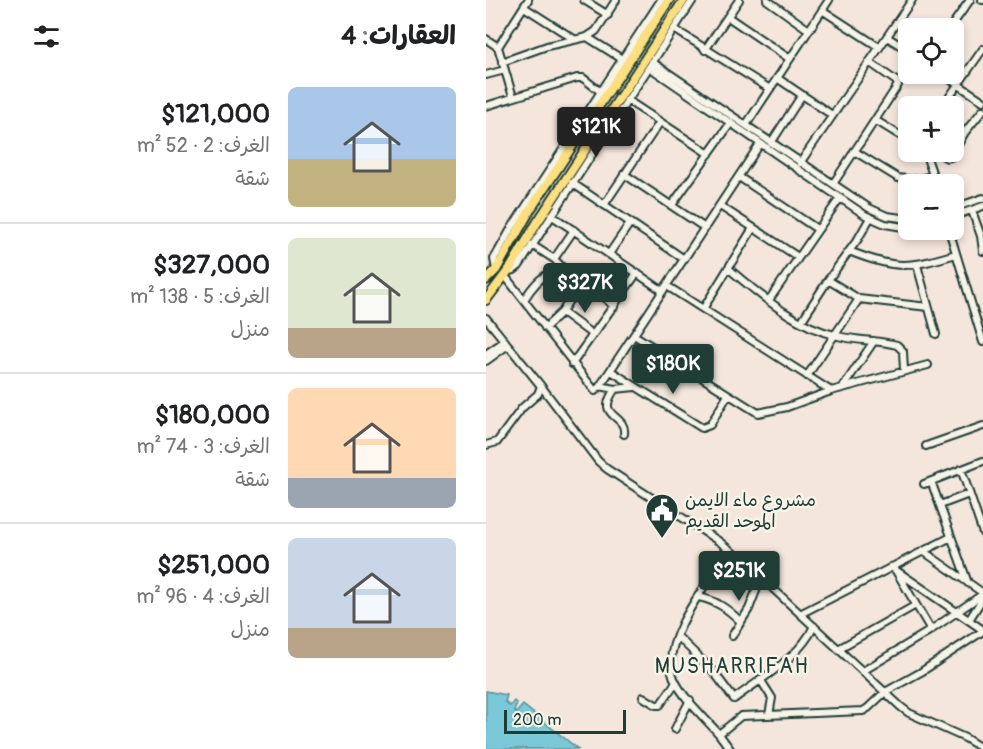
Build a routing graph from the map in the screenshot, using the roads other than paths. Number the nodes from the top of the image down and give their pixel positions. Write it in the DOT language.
graph roads {
  1 [pos="528,0"];
  2 [pos="584,0"];
  3 [pos="616,0"];
  4 [pos="669,0"];
  5 [pos="684,0"];
  6 [pos="693,0"];
  7 [pos="740,0"];
  8 [pos="767,0"];
  9 [pos="828,0"];
  10 [pos="912,0"];
  11 [pos="970,0"];
  12 [pos="658,1"];
  13 [pos="524,7"];
  14 [pos="822,10"];
  15 [pos="608,15"];
  16 [pos="728,17"];
  17 [pos="957,18"];
  18 [pos="674,29"];
  19 [pos="809,30"];
  20 [pos="886,36"];
  21 [pos="587,37"];
  22 [pos="486,39"];
  23 [pos="574,39"];
  24 [pos="898,44"];
  25 [pos="498,46"];
  26 [pos="879,47"];
  27 [pos="983,49"];
  28 [pos="705,50"];
  29 [pos="622,59"];
  30 [pos="790,59"];
  31 [pos="502,62"];
  32 [pos="869,62"];
  33 [pos="651,64"];
  34 [pos="505,70"];
  35 [pos="486,75"];
  36 [pos="964,75"];
  37 [pos="777,78"];
  38 [pos="957,84"];
  39 [pos="770,89"];
  40 [pos="601,92"];
  41 [pos="802,95"];
  42 [pos="950,96"];
  43 [pos="513,97"];
  44 [pos="627,100"];
  45 [pos="983,101"];
  46 [pos="486,106"];
  47 [pos="592,110"];
  48 [pos="983,110"];
  49 [pos="832,115"];
  50 [pos="874,120"];
  51 [pos="609,121"];
  52 [pos="660,122"];
  53 [pos="730,124"];
  54 [pos="746,125"];
  55 [pos="898,134"];
  56 [pos="964,134"];
  57 [pos="771,143"];
  58 [pos="760,144"];
  59 [pos="854,151"];
  60 [pos="709,154"];
  61 [pos="787,158"];
  62 [pos="800,163"];
  63 [pos="624,174"];
  64 [pos="739,177"];
  65 [pos="898,178"];
  66 [pos="572,183"];
  67 [pos="833,184"];
  68 [pos="840,198"];
  69 [pos="983,198"];
  70 [pos="604,205"];
  71 [pos="672,205"];
  72 [pos="964,205"];
  73 [pos="720,206"];
  74 [pos="983,207"];
  75 [pos="972,211"];
  76 [pos="964,213"];
  77 [pos="551,215"];
  78 [pos="870,218"];
  79 [pos="898,218"];
  80 [pos="630,223"];
  81 [pos="898,226"];
  82 [pos="705,228"];
  83 [pos="753,228"];
  84 [pos="817,229"];
  85 [pos="574,230"];
  86 [pos="952,240"];
  87 [pos="532,245"];
  88 [pos="849,251"];
  89 [pos="983,251"];
  90 [pos="609,254"];
  91 [pos="956,254"];
  92 [pos="798,257"];
  93 [pos="554,259"];
  94 [pos="684,260"];
  95 [pos="917,265"];
  96 [pos="728,268"];
  97 [pos="506,273"];
  98 [pos="637,273"];
  99 [pos="569,274"];
  100 [pos="488,279"];
  101 [pos="828,280"];
  102 [pos="581,281"];
  103 [pos="497,284"];
  104 [pos="665,288"];
  105 [pos="859,299"];
  106 [pos="486,300"];
  107 [pos="524,300"];
  108 [pos="769,300"];
  109 [pos="614,307"];
  110 [pos="928,307"];
  111 [pos="703,309"];
  112 [pos="562,312"];
  113 [pos="486,318"];
  114 [pos="801,322"];
  115 [pos="545,328"];
  116 [pos="981,330"];
  117 [pos="936,334"];
  118 [pos="593,335"];
  119 [pos="634,335"];
  120 [pos="834,335"];
  121 [pos="983,340"];
  122 [pos="873,341"];
  123 [pos="507,343"];
  124 [pos="486,354"];
  125 [pos="486,361"];
  126 [pos="573,364"];
  127 [pos="928,365"];
  128 [pos="610,371"];
  129 [pos="904,371"];
  130 [pos="807,376"];
  131 [pos="541,386"];
  132 [pos="600,386"];
  133 [pos="636,387"];
  134 [pos="843,387"];
  135 [pos="615,389"];
  136 [pos="831,391"];
  137 [pos="728,395"];
  138 [pos="983,426"];
  139 [pos="624,434"];
  140 [pos="486,445"];
  141 [pos="926,446"];
  142 [pos="983,461"];
  143 [pos="961,469"];
  144 [pos="932,481"];
  145 [pos="924,484"];
  146 [pos="969,494"];
  147 [pos="940,506"];
  148 [pos="983,507"];
  149 [pos="975,510"];
  150 [pos="983,533"];
  151 [pos="951,537"];
  152 [pos="729,549"];
  153 [pos="923,551"];
  154 [pos="893,568"];
  155 [pos="761,578"];
  156 [pos="968,583"];
  157 [pos="983,595"];
  158 [pos="699,597"];
  159 [pos="916,605"];
  160 [pos="958,612"];
  161 [pos="800,614"];
  162 [pos="969,620"];
  163 [pos="741,622"];
  164 [pos="814,626"];
  165 [pos="930,630"];
  166 [pos="983,630"];
  167 [pos="677,636"];
  168 [pos="732,636"];
  169 [pos="838,649"];
  170 [pos="863,671"];
  171 [pos="760,680"];
  172 [pos="676,682"];
  173 [pos="885,692"];
  174 [pos="643,697"];
  175 [pos="690,700"];
  176 [pos="769,715"];
  177 [pos="675,729"];
  178 [pos="719,734"];
  179 [pos="983,748"];
  180 [pos="730,749"];
  1 -- 13 [label="street"];
  2 -- 15 [label="street"];
  3 -- 15 [label="street"];
  4 -- 47 [label="main road"];
  5 -- 51 [label="main road"];
  6 -- 18 [label="street"];
  7 -- 16 [label="street"];
  8 -- 19 [label="street"];
  9 -- 14 [label="street"];
  10 -- 20 [label="street"];
  11 -- 17 [label="street"];
  12 -- 29 [label="street"];
  13 -- 23 [label="street"];
  13 -- 25 [label="street"];
  14 -- 19 [label="street"];
  14 -- 26 [label="street"];
  15 -- 21 [label="street"];
  16 -- 28 [label="street"];
  16 -- 30 [label="street"];
  18 -- 28 [label="street"];
  18 -- 33 [label="street"];
  19 -- 30 [label="street"];
  20 -- 24 [label="street"];
  20 -- 26 [label="street"];
  21 -- 23 [label="street"];
  21 -- 29 [label="street"];
  22 -- 25 [label="street"];
  23 -- 31 [label="street"];
  25 -- 31 [label="street"];
  26 -- 32 [label="street"];
  27 -- 36 [label="street"];
  28 -- 39 [label="street"];
  29 -- 40 [label="street"];
  30 -- 37 [label="street"];
  31 -- 34 [label="street"];
  32 -- 49 [label="street"];
  32 -- 50 [label="street"];
  33 -- 44 [label="street"];
  33 -- 53 [label="street"];
  33 -- 54 [label="street"];
  34 -- 35 [label="street"];
  34 -- 43 [label="street"];
  37 -- 39 [label="street"];
  37 -- 41 [label="street"];
  38 -- 42 [label="street"];
  38 -- 45 [label="street"];
  39 -- 54 [label="street"];
  40 -- 43 [label="street"];
  40 -- 47 [label="street"];
  41 -- 49 [label="street"];
  41 -- 57 [label="street"];
  43 -- 46 [label="street"];
  44 -- 51 [label="street"];
  44 -- 52 [label="street"];
  47 -- 100 [label="main road"];
  48 -- 56 [label="street"];
  49 -- 62 [label="street"];
  50 -- 55 [label="street"];
  50 -- 59 [label="street"];
  51 -- 66 [label="street"];
  51 -- 97 [label="main road"];
  52 -- 60 [label="street"];
  52 -- 63 [label="street"];
  53 -- 58 [label="street"];
  53 -- 60 [label="street"];
  54 -- 57 [label="street"];
  57 -- 61 [label="street"];
  58 -- 61 [label="street"];
  58 -- 64 [label="street"];
  59 -- 65 [label="street"];
  59 -- 67 [label="street"];
  60 -- 71 [label="street"];
  61 -- 62 [label="street"];
  61 -- 68 [label="street"];
  62 -- 67 [label="street"];
  63 -- 70 [label="street"];
  63 -- 71 [label="street"];
  64 -- 73 [label="street"];
  64 -- 84 [label="street"];
  66 -- 70 [label="street"];
  66 -- 77 [label="street"];
  67 -- 79 [label="street"];
  68 -- 78 [label="street"];
  68 -- 84 [label="street"];
  69 -- 72 [label="street"];
  70 -- 80 [label="street"];
  71 -- 82 [label="street"];
  73 -- 82 [label="street"];
  73 -- 83 [label="street"];
  74 -- 75 [label="street"];
  75 -- 76 [label="street"];
  75 -- 89 [label="street"];
  77 -- 85 [label="street"];
  77 -- 87 [label="street"];
  78 -- 81 [label="street"];
  78 -- 88 [label="street"];
  80 -- 90 [label="street"];
  80 -- 94 [label="street"];
  82 -- 94 [label="street"];
  83 -- 92 [label="street"];
  83 -- 96 [label="street"];
  84 -- 92 [label="street"];
  85 -- 90 [label="street"];
  85 -- 93 [label="street"];
  86 -- 91 [label="street"];
  87 -- 93 [label="street"];
  87 -- 97 [label="street"];
  88 -- 95 [label="street"];
  88 -- 101 [label="street"];
  90 -- 98 [label="street"];
  91 -- 95 [label="street"];
  91 -- 116 [label="street"];
  92 -- 108 [label="street"];
  93 -- 99 [label="street"];
  94 -- 104 [label="street"];
  95 -- 110 [label="street"];
  96 -- 108 [label="street"];
  96 -- 111 [label="street"];
  97 -- 103 [label="main road"];
  97 -- 107 [label="street"];
  98 -- 104 [label="street"];
  98 -- 109 [label="street"];
  99 -- 102 [label="street"];
  99 -- 107 [label="street"];
  100 -- 103 [label="main road"];
  101 -- 105 [label="street"];
  101 -- 114 [label="street"];
  102 -- 109 [label="street"];
  102 -- 112 [label="street"];
  103 -- 106 [label="main road"];
  104 -- 111 [label="street"];
  104 -- 119 [label="street"];
  105 -- 110 [label="street"];
  105 -- 120 [label="street"];
  107 -- 115 [label="street"];
  108 -- 114 [label="street"];
  109 -- 118 [label="street"];
  110 -- 117 [label="street"];
  111 -- 130 [label="street"];
  112 -- 115 [label="street"];
  112 -- 118 [label="street"];
  113 -- 123 [label="street"];
  114 -- 120 [label="street"];
  115 -- 126 [label="street"];
  116 -- 121 [label="street"];
  118 -- 126 [label="street"];
  119 -- 128 [label="street"];
  119 -- 137 [label="street"];
  120 -- 122 [label="street"];
  120 -- 130 [label="street"];
  122 -- 129 [label="street"];
  122 -- 134 [label="street"];
  123 -- 124 [label="street"];
  123 -- 125 [label="street"];
  123 -- 131 [label="street"];
  126 -- 132 [label="street"];
  127 -- 129 [label="street"];
  128 -- 132 [label="street"];
  128 -- 133 [label="street"];
  129 -- 134 [label="street"];
  130 -- 136 [label="street"];
  131 -- 140 [label="street"];
  131 -- 152 [label="street"];
  132 -- 135 [label="street"];
  133 -- 135 [label="street"];
  133 -- 137 [label="street"];
  134 -- 136 [label="street"];
  135 -- 139 [label="street"];
  136 -- 137 [label="street"];
  138 -- 141 [label="street"];
  142 -- 143 [label="street"];
  143 -- 144 [label="street"];
  143 -- 146 [label="street"];
  144 -- 145 [label="street"];
  144 -- 147 [label="street"];
  146 -- 147 [label="street"];
  146 -- 149 [label="street"];
  147 -- 151 [label="street"];
  148 -- 149 [label="street"];
  149 -- 150 [label="street"];
  151 -- 153 [label="street"];
  151 -- 156 [label="street"];
  152 -- 155 [label="street"];
  152 -- 158 [label="street"];
  153 -- 154 [label="street"];
  153 -- 156 [label="street"];
  154 -- 159 [label="street"];
  154 -- 160 [label="street"];
  154 -- 161 [label="street"];
  155 -- 161 [label="street"];
  155 -- 163 [label="street"];
  156 -- 157 [label="street"];
  157 -- 160 [label="street"];
  157 -- 162 [label="street"];
  158 -- 163 [label="street"];
  158 -- 167 [label="street"];
  159 -- 165 [label="street"];
  159 -- 169 [label="street"];
  160 -- 162 [label="street"];
  160 -- 165 [label="street"];
  161 -- 164 [label="street"];
  162 -- 166 [label="street"];
  163 -- 168 [label="street"];
  164 -- 169 [label="street"];
  164 -- 171 [label="street"];
  165 -- 170 [label="street"];
  166 -- 173 [label="street"];
  167 -- 171 [label="street"];
  167 -- 172 [label="street"];
  169 -- 170 [label="street"];
  170 -- 173 [label="street"];
  171 -- 176 [label="street"];
  172 -- 174 [label="street"];
  172 -- 175 [label="street"];
  173 -- 176 [label="street"];
  173 -- 179 [label="street"];
  175 -- 177 [label="street"];
  175 -- 178 [label="street"];
  176 -- 178 [label="street"];
  178 -- 180 [label="street"];
}
